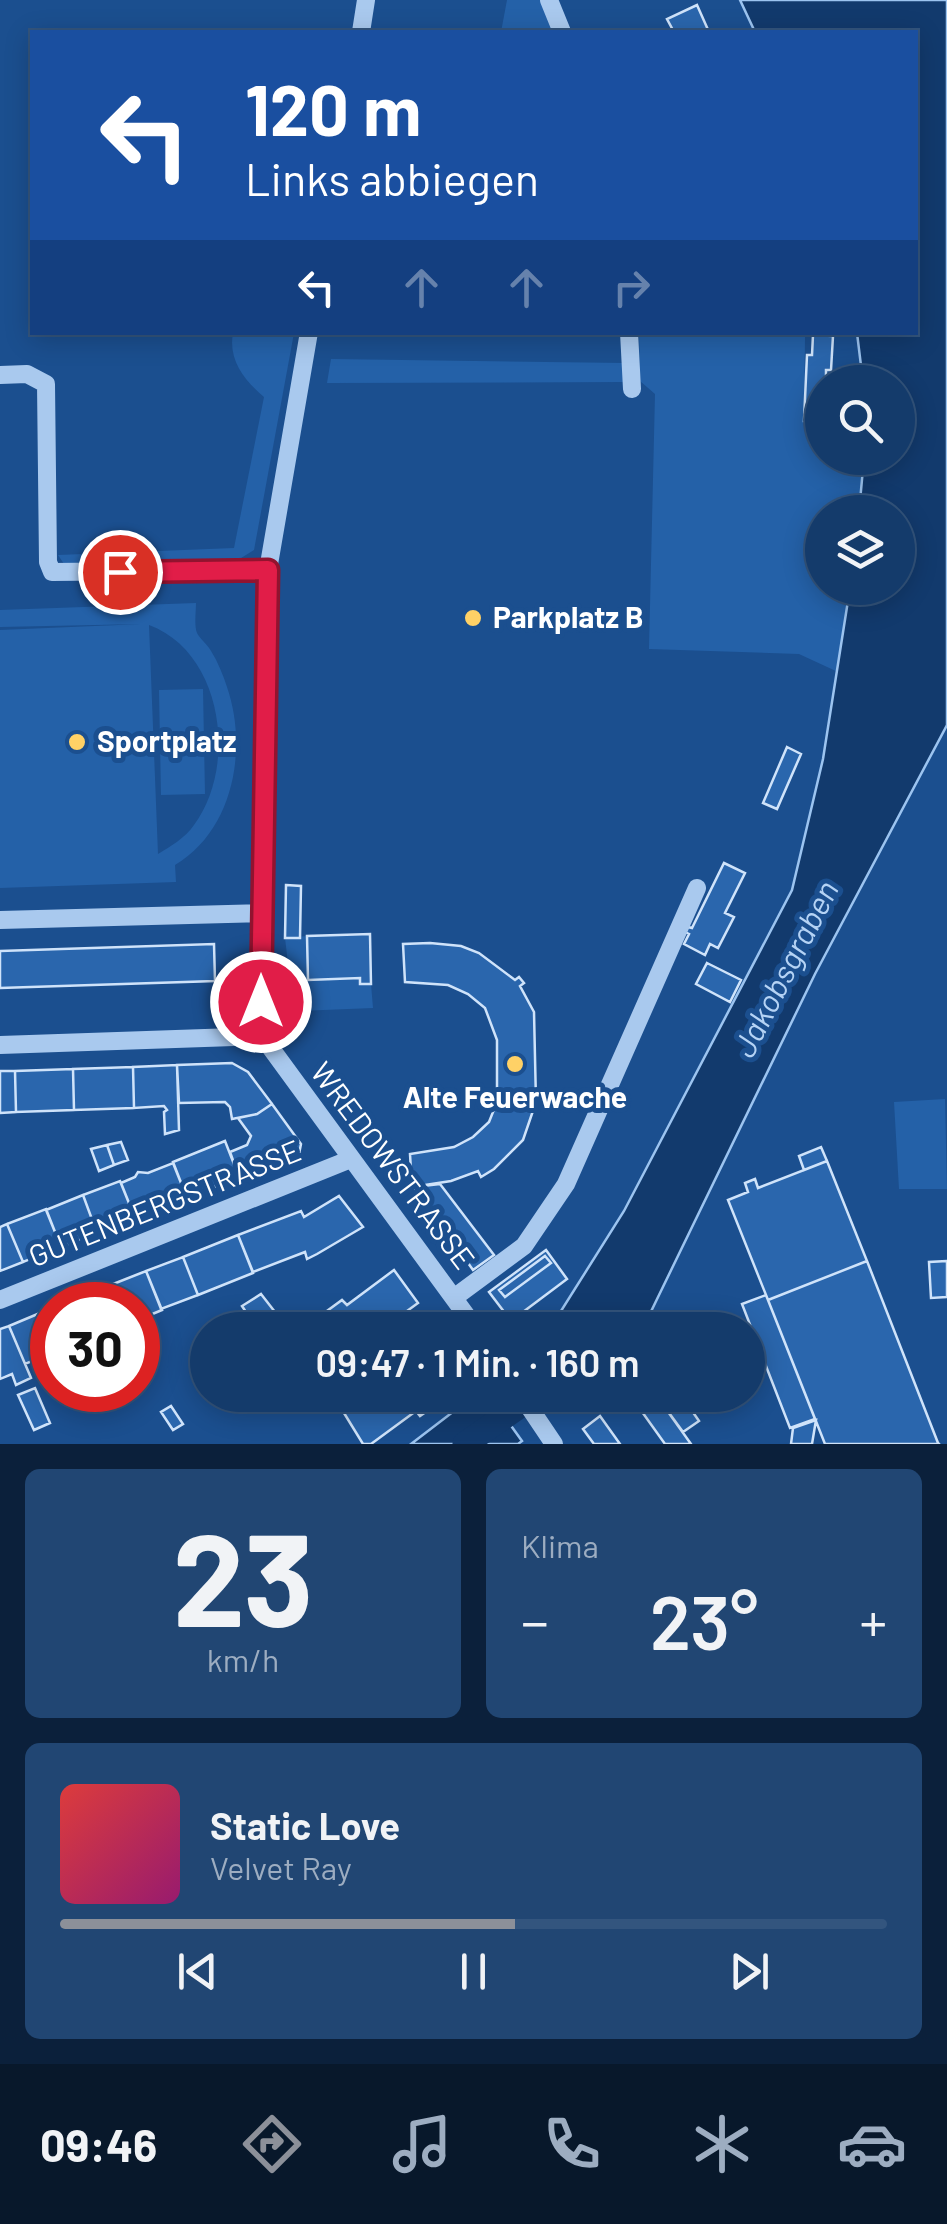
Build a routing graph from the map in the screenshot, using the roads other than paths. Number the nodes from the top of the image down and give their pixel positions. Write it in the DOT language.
graph roads {
  1 [pos="366,0"];
  2 [pos="549,0"];
  3 [pos="360,30"];
  4 [pos="561,30"];
  5 [pos="308,335"];
  6 [pos="628,335"];
  7 [pos="0,375"];
  8 [pos="632,389"];
  9 [pos="268,570"];
  10 [pos="696,888"];
  11 [pos="261,913"];
  12 [pos="0,920"];
  13 [pos="262,1036"];
  14 [pos="0,1045"];
  15 [pos="351,1159"];
  16 [pos="455,1297"];
  17 [pos="0,1300"];
  18 [pos="465,1312"];
  19 [pos="532,1412"];
  20 [pos="554,1444"];
  1 -- 3 [label="street"];
  2 -- 4 [label="street"];
  5 -- 9 [label="street"];
  6 -- 8 [label="street"];
  7 -- 9 [label="street"];
  9 -- 11 [label="street"];
  10 -- 16 [label="street"];
  11 -- 12 [label="street"];
  11 -- 13 [label="street"];
  13 -- 14 [label="street"];
  13 -- 15 [label="street, WREDOWSTRASSE"];
  15 -- 16 [label="street, WREDOWSTRASSE"];
  15 -- 17 [label="street, GUTENBERGSTRASSE"];
  16 -- 18 [label="street, WREDOWSTRASSE"];
  19 -- 20 [label="street"];
}
